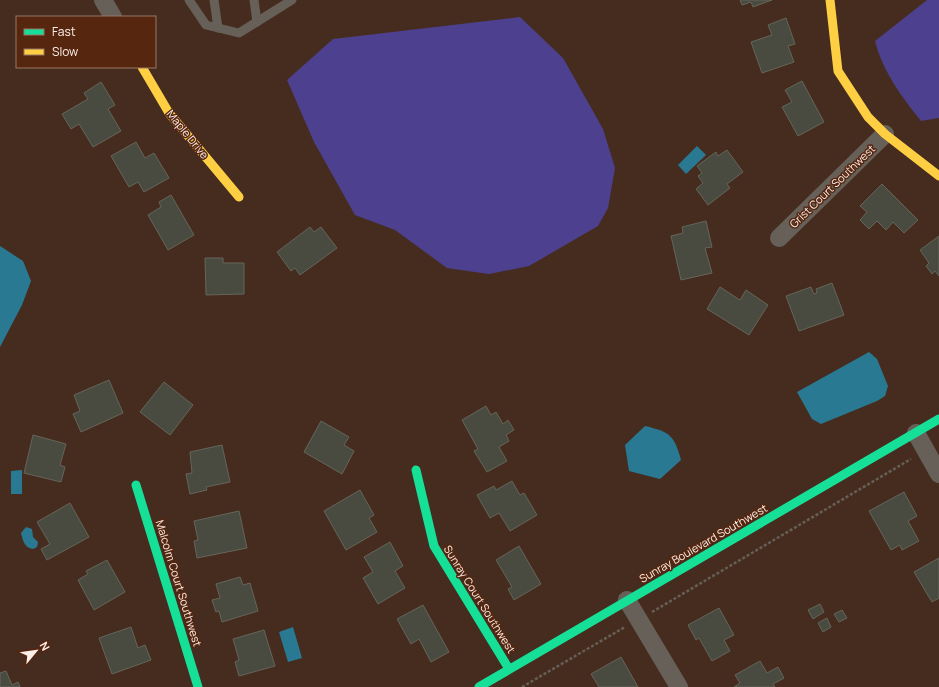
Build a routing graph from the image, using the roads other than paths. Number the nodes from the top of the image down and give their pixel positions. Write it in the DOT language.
graph roads {
  1 [pos="103,0"];
  2 [pos="189,0"];
  3 [pos="214,0"];
  4 [pos="254,0"];
  5 [pos="289,0"];
  6 [pos="830,0"];
  7 [pos="112,16"];
  8 [pos="257,22"];
  9 [pos="218,28"];
  10 [pos="143,68"];
  11 [pos="885,134"];
  12 [pos="939,176"];
  13 [pos="239,197"];
  14 [pos="779,238"];
  15 [pos="939,420"];
  16 [pos="916,433"];
  17 [pos="416,470"];
  18 [pos="939,474"];
  19 [pos="136,486"];
  20 [pos="627,600"];
  21 [pos="509,669"];
  22 [pos="198,687"];
  23 [pos="479,687"];
  24 [pos="679,687"];
  1 -- 7 [label="street"];
  2 -- 9 [label="lane"];
  3 -- 9 [label="lane"];
  4 -- 8 [label="lane"];
  5 -- 8 [label="lane"];
  6 -- 11 [label="street"];
  8 -- 9 [label="lane"];
  10 -- 13 [label="street, Maple Drive"];
  11 -- 12 [label="street"];
  11 -- 14 [label="street, Grist Court Southwest"];
  15 -- 16 [label="street, Sunray Boulevard Southwest"];
  16 -- 18 [label="street"];
  16 -- 20 [label="street, Sunray Boulevard Southwest"];
  17 -- 21 [label="street, Sunray Court Southwest"];
  19 -- 22 [label="street, Malcolm Court Southwest"];
  20 -- 21 [label="street, Sunray Boulevard Southwest"];
  20 -- 24 [label="street"];
  21 -- 23 [label="street, Sunray Boulevard Southwest"];
}
